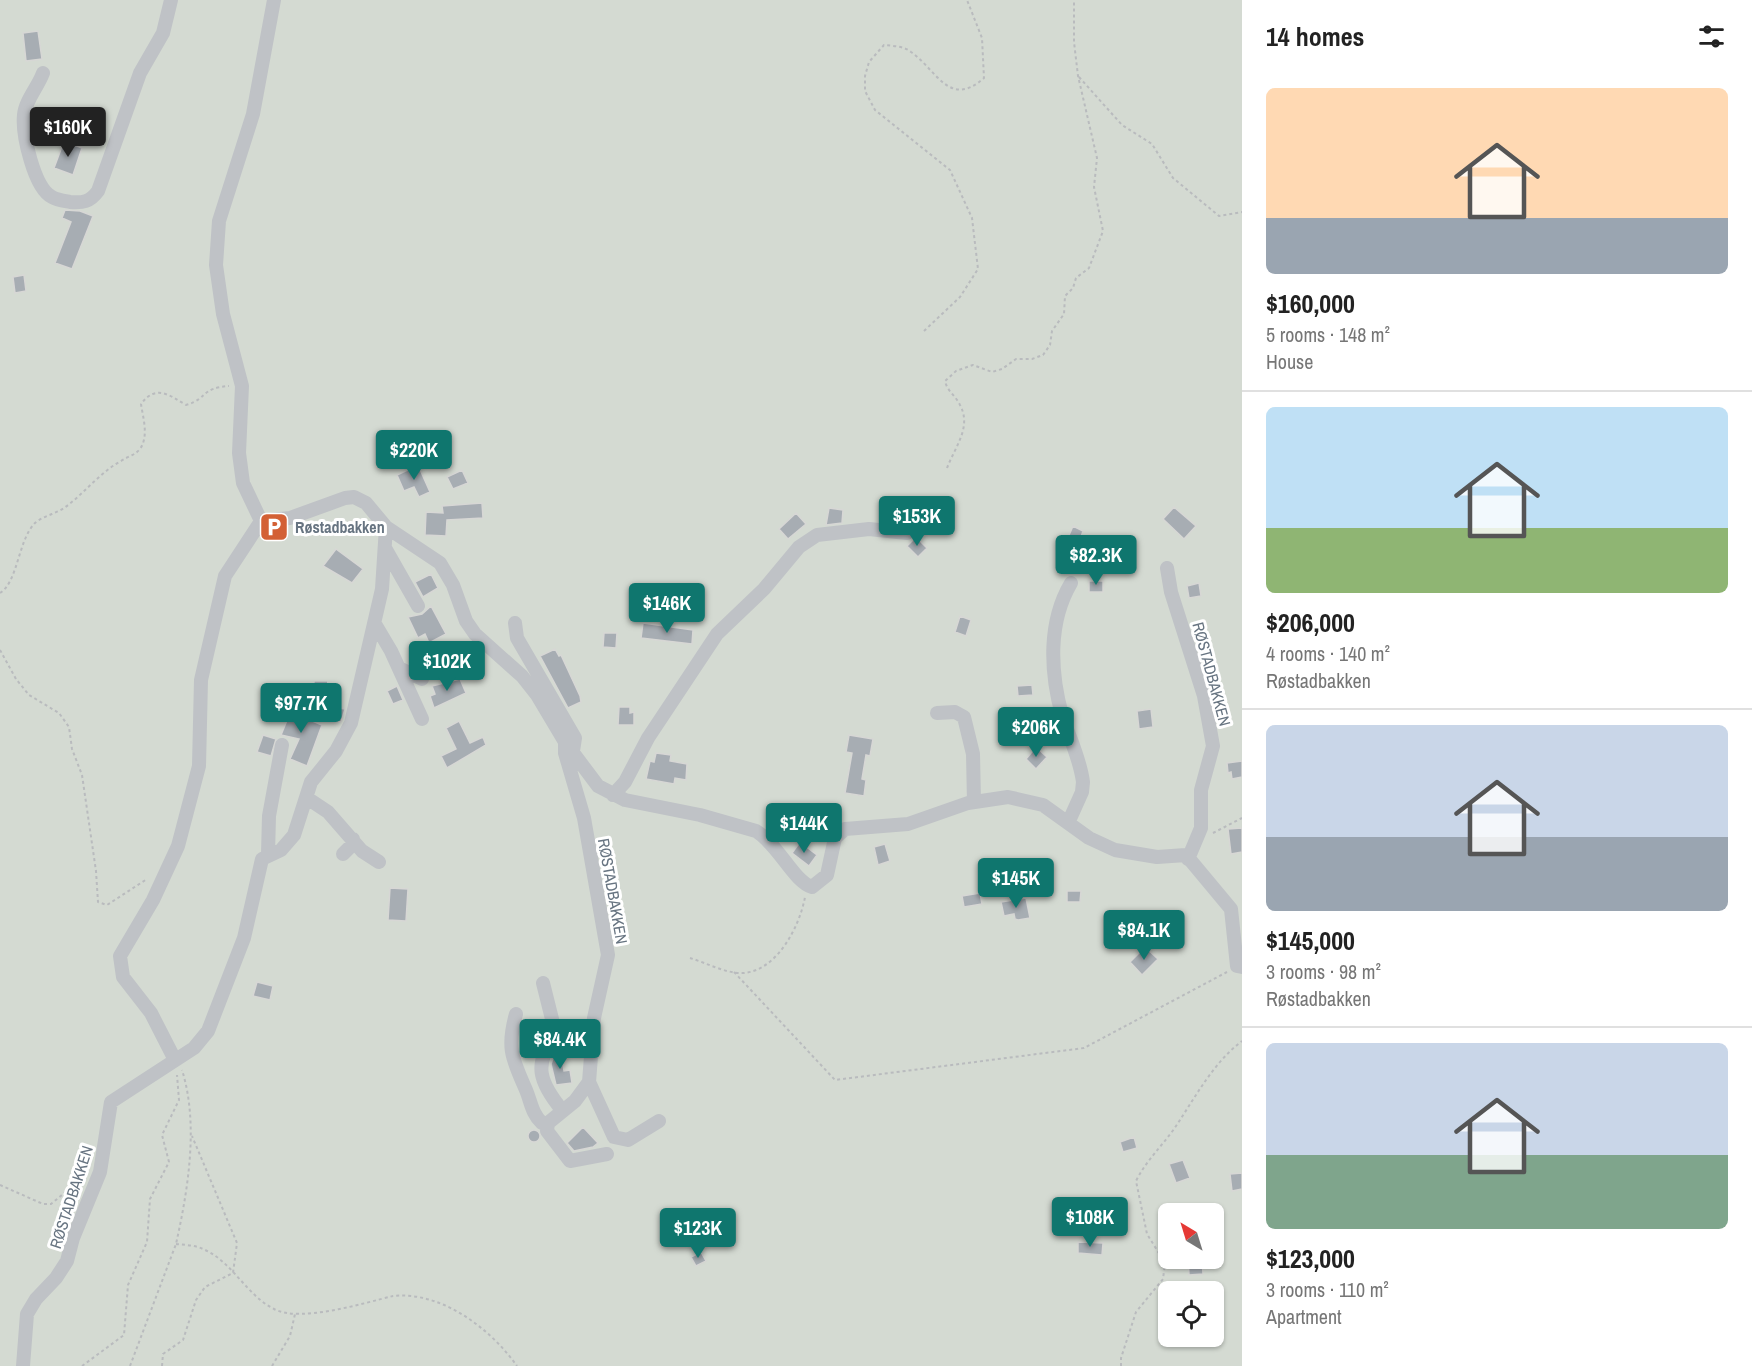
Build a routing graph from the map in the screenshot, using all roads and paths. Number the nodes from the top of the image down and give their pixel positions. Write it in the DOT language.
graph roads {
  1 [pos="171,0"];
  2 [pos="274,0"];
  3 [pos="967,0"];
  4 [pos="1074,0"];
  5 [pos="43,73"];
  6 [pos="1078,76"];
  7 [pos="1242,212"];
  8 [pos="924,331"];
  9 [pos="242,386"];
  10 [pos="947,468"];
  11 [pos="261,521"];
  12 [pos="386,527"];
  13 [pos="907,533"];
  14 [pos="384,547"];
  15 [pos="1167,568"];
  16 [pos="1071,583"];
  17 [pos="0,593"];
  18 [pos="418,606"];
  19 [pos="515,623"];
  20 [pos="375,624"];
  21 [pos="0,650"];
  22 [pos="399,668"];
  23 [pos="422,679"];
  24 [pos="937,713"];
  25 [pos="422,719"];
  26 [pos="282,745"];
  27 [pos="569,747"];
  28 [pos="613,795"];
  29 [pos="307,798"];
  30 [pos="974,802"];
  31 [pos="1242,818"];
  32 [pos="1069,821"];
  33 [pos="1198,837"];
  34 [pos="353,839"];
  35 [pos="268,854"];
  36 [pos="343,854"];
  37 [pos="1188,858"];
  38 [pos="379,862"];
  39 [pos="149,878"];
  40 [pos="806,885"];
  41 [pos="690,958"];
  42 [pos="1240,967"];
  43 [pos="734,972"];
  44 [pos="543,983"];
  45 [pos="516,1014"];
  46 [pos="1242,1041"];
  47 [pos="175,1060"];
  48 [pos="589,1082"];
  49 [pos="562,1110"];
  50 [pos="659,1121"];
  51 [pos="548,1123"];
  52 [pos="191,1133"];
  53 [pos="607,1154"];
  54 [pos="100,1172"];
  55 [pos="0,1185"];
  56 [pos="176,1244"];
  57 [pos="233,1273"];
  58 [pos="295,1314"];
  59 [pos="23,1366"];
  60 [pos="82,1366"];
  61 [pos="130,1366"];
  62 [pos="162,1366"];
  63 [pos="272,1366"];
  64 [pos="517,1366"];
  65 [pos="1121,1366"];
  1 -- 5 [label="street"];
  2 -- 9 [label="street"];
  3 -- 8 [label="path"];
  4 -- 6 [label="path"];
  6 -- 7 [label="path"];
  6 -- 10 [label="path"];
  9 -- 11 [label="street"];
  9 -- 17 [label="path"];
  11 -- 12 [label="street, RØSTADBAKKEN"];
  11 -- 47 [label="street"];
  12 -- 14 [label="street"];
  12 -- 27 [label="street, RØSTADBAKKEN"];
  13 -- 28 [label="street"];
  14 -- 18 [label="street"];
  14 -- 20 [label="street"];
  15 -- 33 [label="street, RØSTADBAKKEN"];
  16 -- 32 [label="street"];
  19 -- 27 [label="street, RØSTADBAKKEN"];
  20 -- 22 [label="street"];
  20 -- 29 [label="street"];
  21 -- 39 [label="path"];
  22 -- 23 [label="street"];
  22 -- 25 [label="street"];
  24 -- 30 [label="street"];
  26 -- 35 [label="street, RØSTADBAKKEN"];
  27 -- 28 [label="street, RØSTADBAKKEN"];
  27 -- 48 [label="street, RØSTADBAKKEN"];
  28 -- 40 [label="street, RØSTADBAKKEN"];
  29 -- 34 [label="street"];
  29 -- 35 [label="street"];
  30 -- 32 [label="street"];
  30 -- 40 [label="street"];
  31 -- 33 [label="path"];
  32 -- 37 [label="street"];
  33 -- 37 [label="street, RØSTADBAKKEN"];
  34 -- 36 [label="street"];
  34 -- 38 [label="street"];
  35 -- 47 [label="street, RØSTADBAKKEN"];
  37 -- 42 [label="street"];
  40 -- 43 [label="path"];
  41 -- 43 [label="path"];
  42 -- 43 [label="path"];
  44 -- 49 [label="street"];
  45 -- 51 [label="street"];
  46 -- 65 [label="path"];
  47 -- 52 [label="path"];
  47 -- 54 [label="street, RØSTADBAKKEN"];
  47 -- 60 [label="path"];
  48 -- 49 [label="street"];
  48 -- 50 [label="street, RØSTADBAKKEN"];
  49 -- 51 [label="street"];
  51 -- 53 [label="street"];
  52 -- 56 [label="path"];
  52 -- 57 [label="path"];
  54 -- 55 [label="path"];
  54 -- 59 [label="street, RØSTADBAKKEN"];
  56 -- 57 [label="path"];
  56 -- 61 [label="path"];
  57 -- 58 [label="path"];
  57 -- 62 [label="path"];
  58 -- 63 [label="path"];
  58 -- 64 [label="path"];
}
